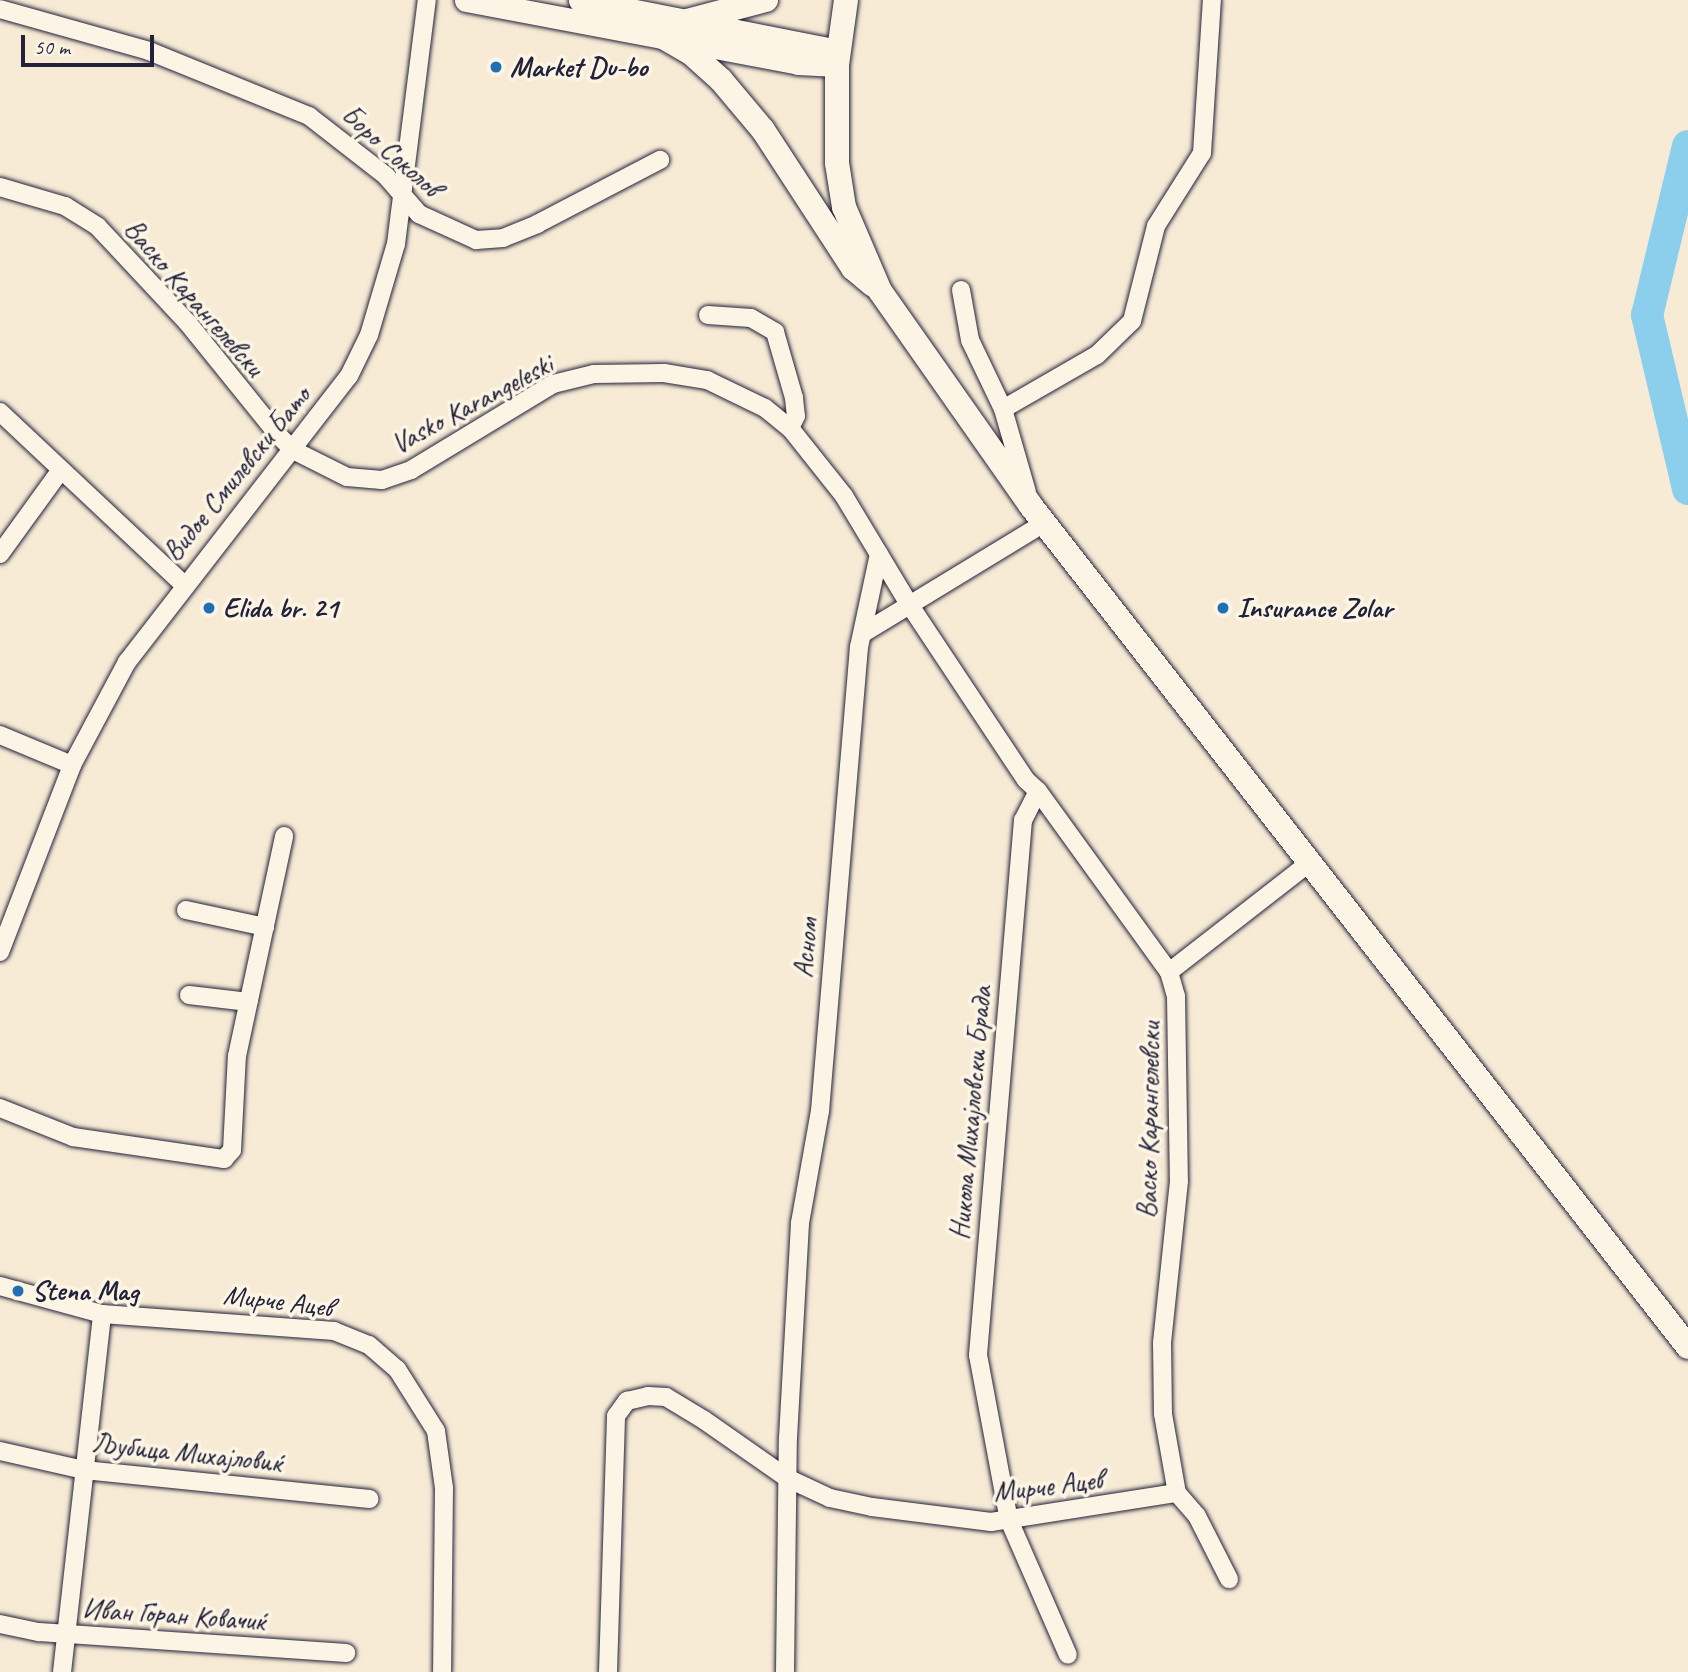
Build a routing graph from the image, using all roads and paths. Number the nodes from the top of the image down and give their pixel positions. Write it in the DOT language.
graph roads {
  1 [pos="427,0"];
  2 [pos="466,0"];
  3 [pos="580,0"];
  4 [pos="766,0"];
  5 [pos="846,0"];
  6 [pos="1212,0"];
  7 [pos="0,9"];
  8 [pos="668,28"];
  9 [pos="837,58"];
  10 [pos="660,160"];
  11 [pos="0,187"];
  12 [pos="403,199"];
  13 [pos="961,290"];
  14 [pos="880,291"];
  15 [pos="708,315"];
  16 [pos="1003,409"];
  17 [pos="0,412"];
  18 [pos="790,428"];
  19 [pos="293,450"];
  20 [pos="60,471"];
  21 [pos="1037,515"];
  22 [pos="0,554"];
  23 [pos="880,555"];
  24 [pos="183,584"];
  25 [pos="909,604"];
  26 [pos="865,632"];
  27 [pos="0,735"];
  28 [pos="72,765"];
  29 [pos="1038,790"];
  30 [pos="284,836"];
  31 [pos="1309,863"];
  32 [pos="186,910"];
  33 [pos="5,920"];
  34 [pos="265,927"];
  35 [pos="0,952"];
  36 [pos="1170,972"];
  37 [pos="189,995"];
  38 [pos="249,1002"];
  39 [pos="0,1108"];
  40 [pos="0,1286"];
  41 [pos="102,1314"];
  42 [pos="1688,1347"];
  43 [pos="0,1451"];
  44 [pos="84,1470"];
  45 [pos="787,1478"];
  46 [pos="1177,1493"];
  47 [pos="369,1499"];
  48 [pos="1009,1520"];
  49 [pos="1229,1579"];
  50 [pos="0,1624"];
  51 [pos="68,1634"];
  52 [pos="346,1653"];
  53 [pos="1068,1656"];
  54 [pos="62,1672"];
  55 [pos="442,1672"];
  56 [pos="608,1672"];
  57 [pos="786,1672"];
  1 -- 12 [label="street, Видое Смилевски Бато"];
  2 -- 8 [label="street"];
  3 -- 8 [label="street"];
  4 -- 8 [label="main road"];
  5 -- 9 [label="main road"];
  6 -- 16 [label="street"];
  7 -- 12 [label="street, Боро Соколов"];
  8 -- 9 [label="street"];
  8 -- 14 [label="main road"];
  9 -- 14 [label="main road"];
  10 -- 12 [label="street, Боро Соколов"];
  11 -- 19 [label="street, Васко Карангелевски"];
  12 -- 19 [label="street, Видое Смилевски Бато"];
  13 -- 16 [label="street"];
  14 -- 21 [label="main road"];
  15 -- 18 [label="street"];
  16 -- 21 [label="street"];
  17 -- 20 [label="street"];
  18 -- 19 [label="street, Vasko Karangeleski"];
  18 -- 23 [label="street, Vasko Karangeleski"];
  19 -- 24 [label="street, Видое Смилевски Бато"];
  20 -- 22 [label="street"];
  20 -- 24 [label="street"];
  21 -- 25 [label="street"];
  21 -- 31 [label="main road"];
  23 -- 25 [label="street, Vasko Karangeleski"];
  23 -- 26 [label="street, Асном"];
  24 -- 28 [label="street, Видое Смилевски Бато"];
  25 -- 26 [label="street"];
  25 -- 29 [label="street"];
  26 -- 45 [label="street, Асном"];
  27 -- 28 [label="street"];
  28 -- 33 [label="street, Видое Смилевски Бато"];
  29 -- 36 [label="street, Васко Карангелевски"];
  29 -- 48 [label="street, Никола Михајловски Брада"];
  30 -- 34 [label="street"];
  31 -- 36 [label="street"];
  31 -- 42 [label="main road"];
  32 -- 34 [label="street"];
  33 -- 35 [label="street, Видое Смилевски Бато"];
  34 -- 38 [label="street"];
  36 -- 46 [label="street, Васко Карангелевски"];
  37 -- 38 [label="street"];
  38 -- 39 [label="street"];
  40 -- 41 [label="street, Мирче Ацев"];
  41 -- 44 [label="street"];
  41 -- 55 [label="street, Мирче Ацев"];
  43 -- 44 [label="street, Љубица Михајловиќ"];
  44 -- 47 [label="street, Љубица Михајловиќ"];
  44 -- 51 [label="street"];
  45 -- 48 [label="street, Мирче Ацев"];
  45 -- 56 [label="street, Мирче Ацев"];
  45 -- 57 [label="street"];
  46 -- 48 [label="street, Мирче Ацев"];
  46 -- 49 [label="street"];
  48 -- 53 [label="street, Никола Михајловски Брада"];
  50 -- 51 [label="street, Иван Горан Ковачиќ"];
  51 -- 52 [label="street, Иван Горан Ковачиќ"];
  51 -- 54 [label="street"];
}
